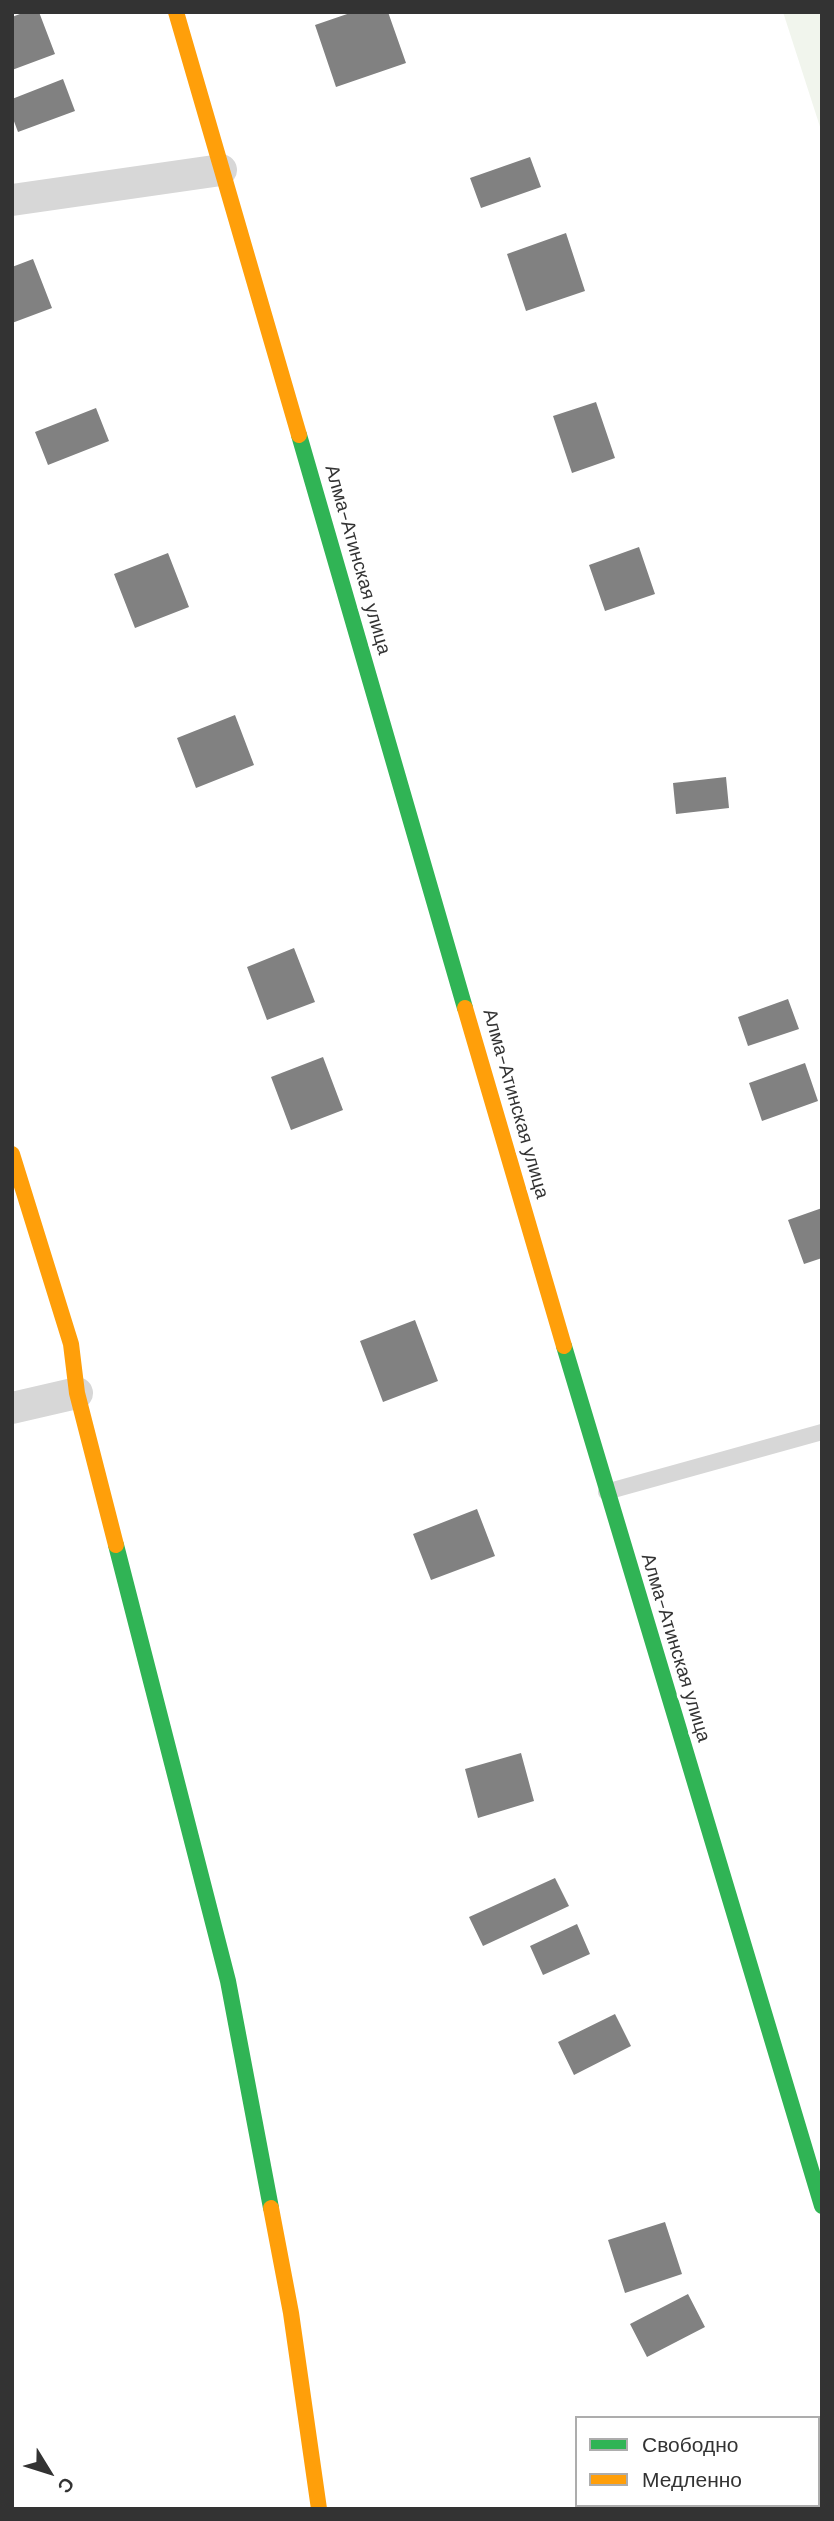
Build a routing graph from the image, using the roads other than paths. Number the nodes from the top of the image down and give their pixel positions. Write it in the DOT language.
graph roads {
  1 [pos="176,12"];
  2 [pos="221,170"];
  3 [pos="12,200"];
  4 [pos="12,1154"];
  5 [pos="77,1393"];
  6 [pos="12,1408"];
  7 [pos="822,1432"];
  8 [pos="606,1492"];
  9 [pos="822,2206"];
  10 [pos="319,2509"];
  1 -- 2 [label="main road, Алма-Атинская улица"];
  2 -- 3 [label="street"];
  2 -- 8 [label="main road, Алма-Атинская улица"];
  4 -- 5 [label="main road"];
  5 -- 6 [label="street"];
  5 -- 10 [label="main road"];
  7 -- 8 [label="lane"];
  8 -- 9 [label="main road, Алма-Атинская улица"];
}
